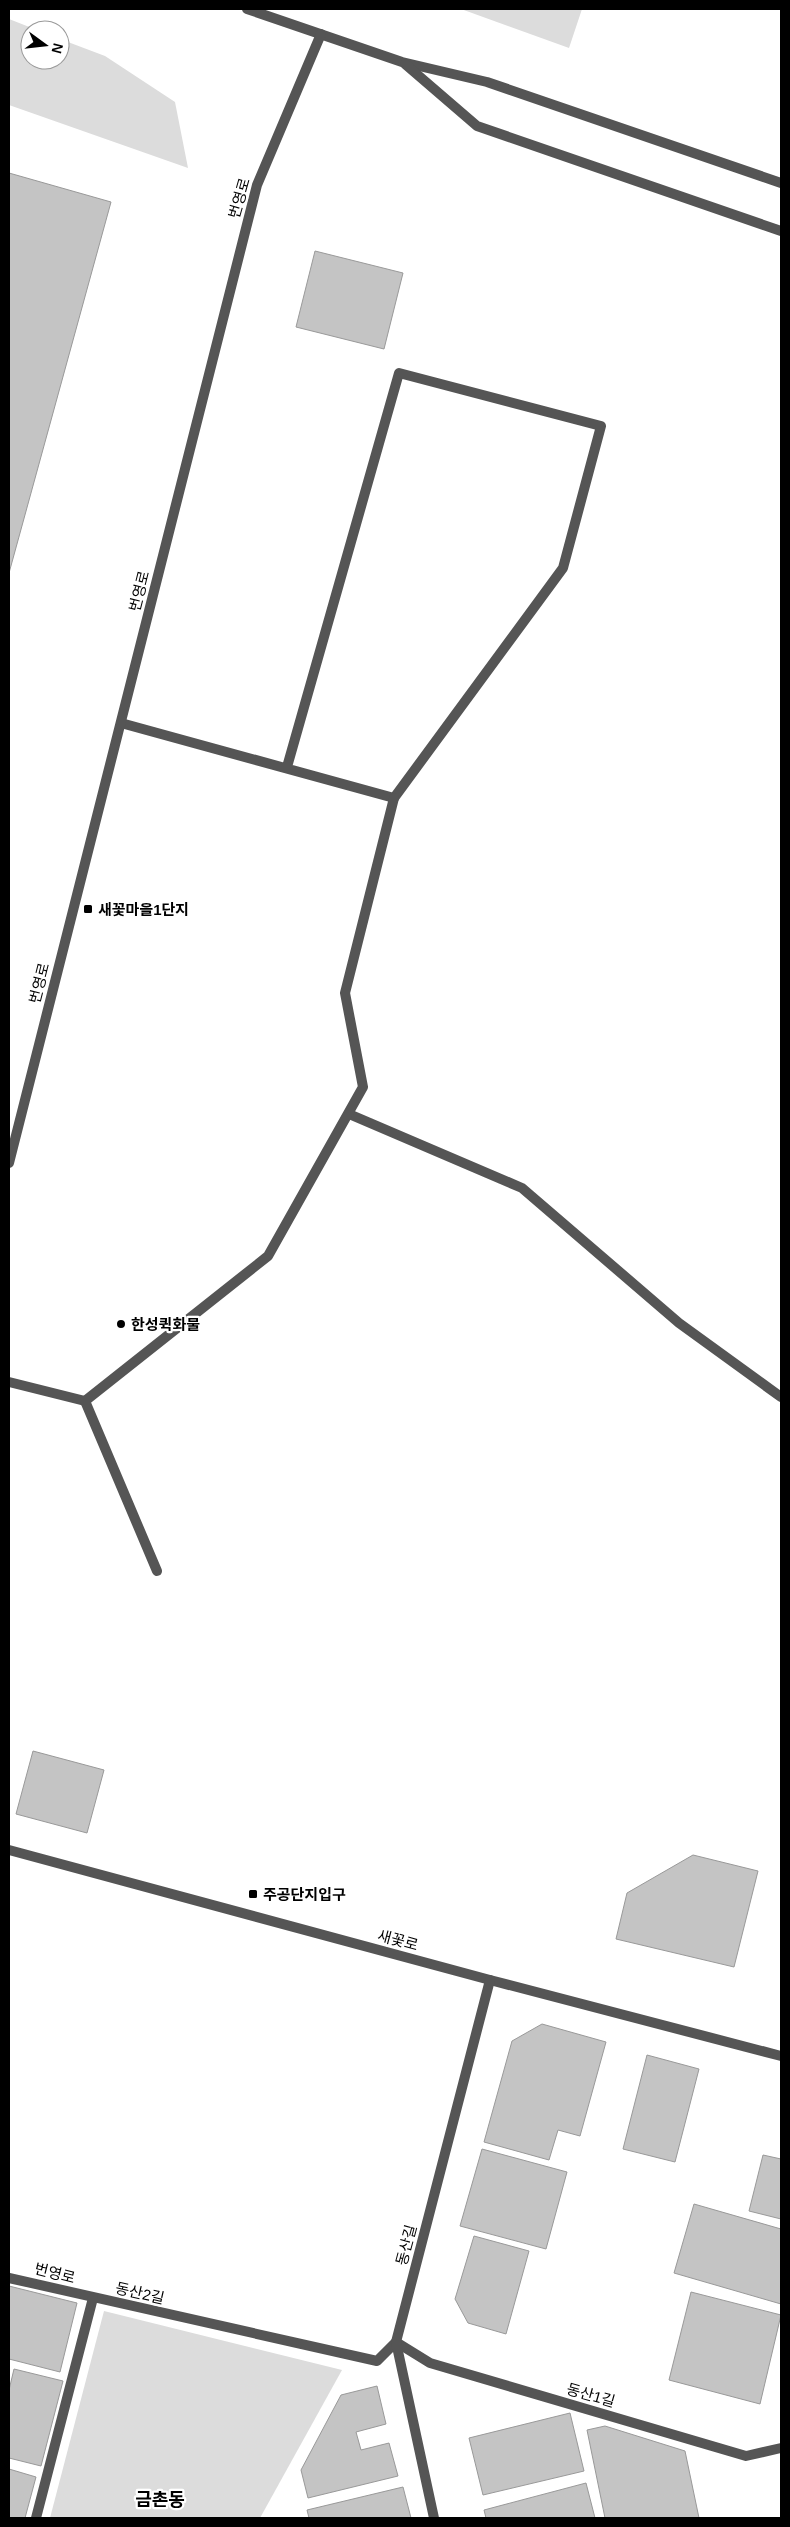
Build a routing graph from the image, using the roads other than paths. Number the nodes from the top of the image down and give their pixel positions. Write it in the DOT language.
graph roads {
  1 [pos="247,9"];
  2 [pos="321,34"];
  3 [pos="402,62"];
  4 [pos="781,183"];
  5 [pos="781,232"];
  6 [pos="121,723"];
  7 [pos="287,767"];
  8 [pos="394,798"];
  9 [pos="349,1114"];
  10 [pos="9,1163"];
  11 [pos="9,1382"];
  12 [pos="781,1398"];
  13 [pos="85,1401"];
  14 [pos="157,1571"];
  15 [pos="9,1850"];
  16 [pos="490,1980"];
  17 [pos="781,2056"];
  18 [pos="9,2278"];
  19 [pos="93,2298"];
  20 [pos="396,2342"];
  21 [pos="781,2448"];
  22 [pos="36,2518"];
  23 [pos="434,2518"];
  1 -- 2 [label="street"];
  2 -- 3 [label="street"];
  2 -- 6 [label="street, 번영로"];
  3 -- 4 [label="street"];
  3 -- 5 [label="street"];
  6 -- 7 [label="street"];
  6 -- 10 [label="street, 번영로"];
  7 -- 8 [label="street"];
  7 -- 8 [label="street"];
  8 -- 9 [label="street"];
  9 -- 12 [label="street"];
  9 -- 13 [label="street"];
  11 -- 13 [label="street"];
  13 -- 14 [label="street"];
  15 -- 16 [label="street, 새꽃로"];
  16 -- 17 [label="street, 새꽃로"];
  16 -- 20 [label="street, 동산길"];
  18 -- 19 [label="street, 번영로"];
  19 -- 20 [label="street, 동산2길"];
  19 -- 22 [label="street, 동산2길"];
  20 -- 21 [label="street, 동산1길"];
  20 -- 23 [label="street, 동산길"];
}
